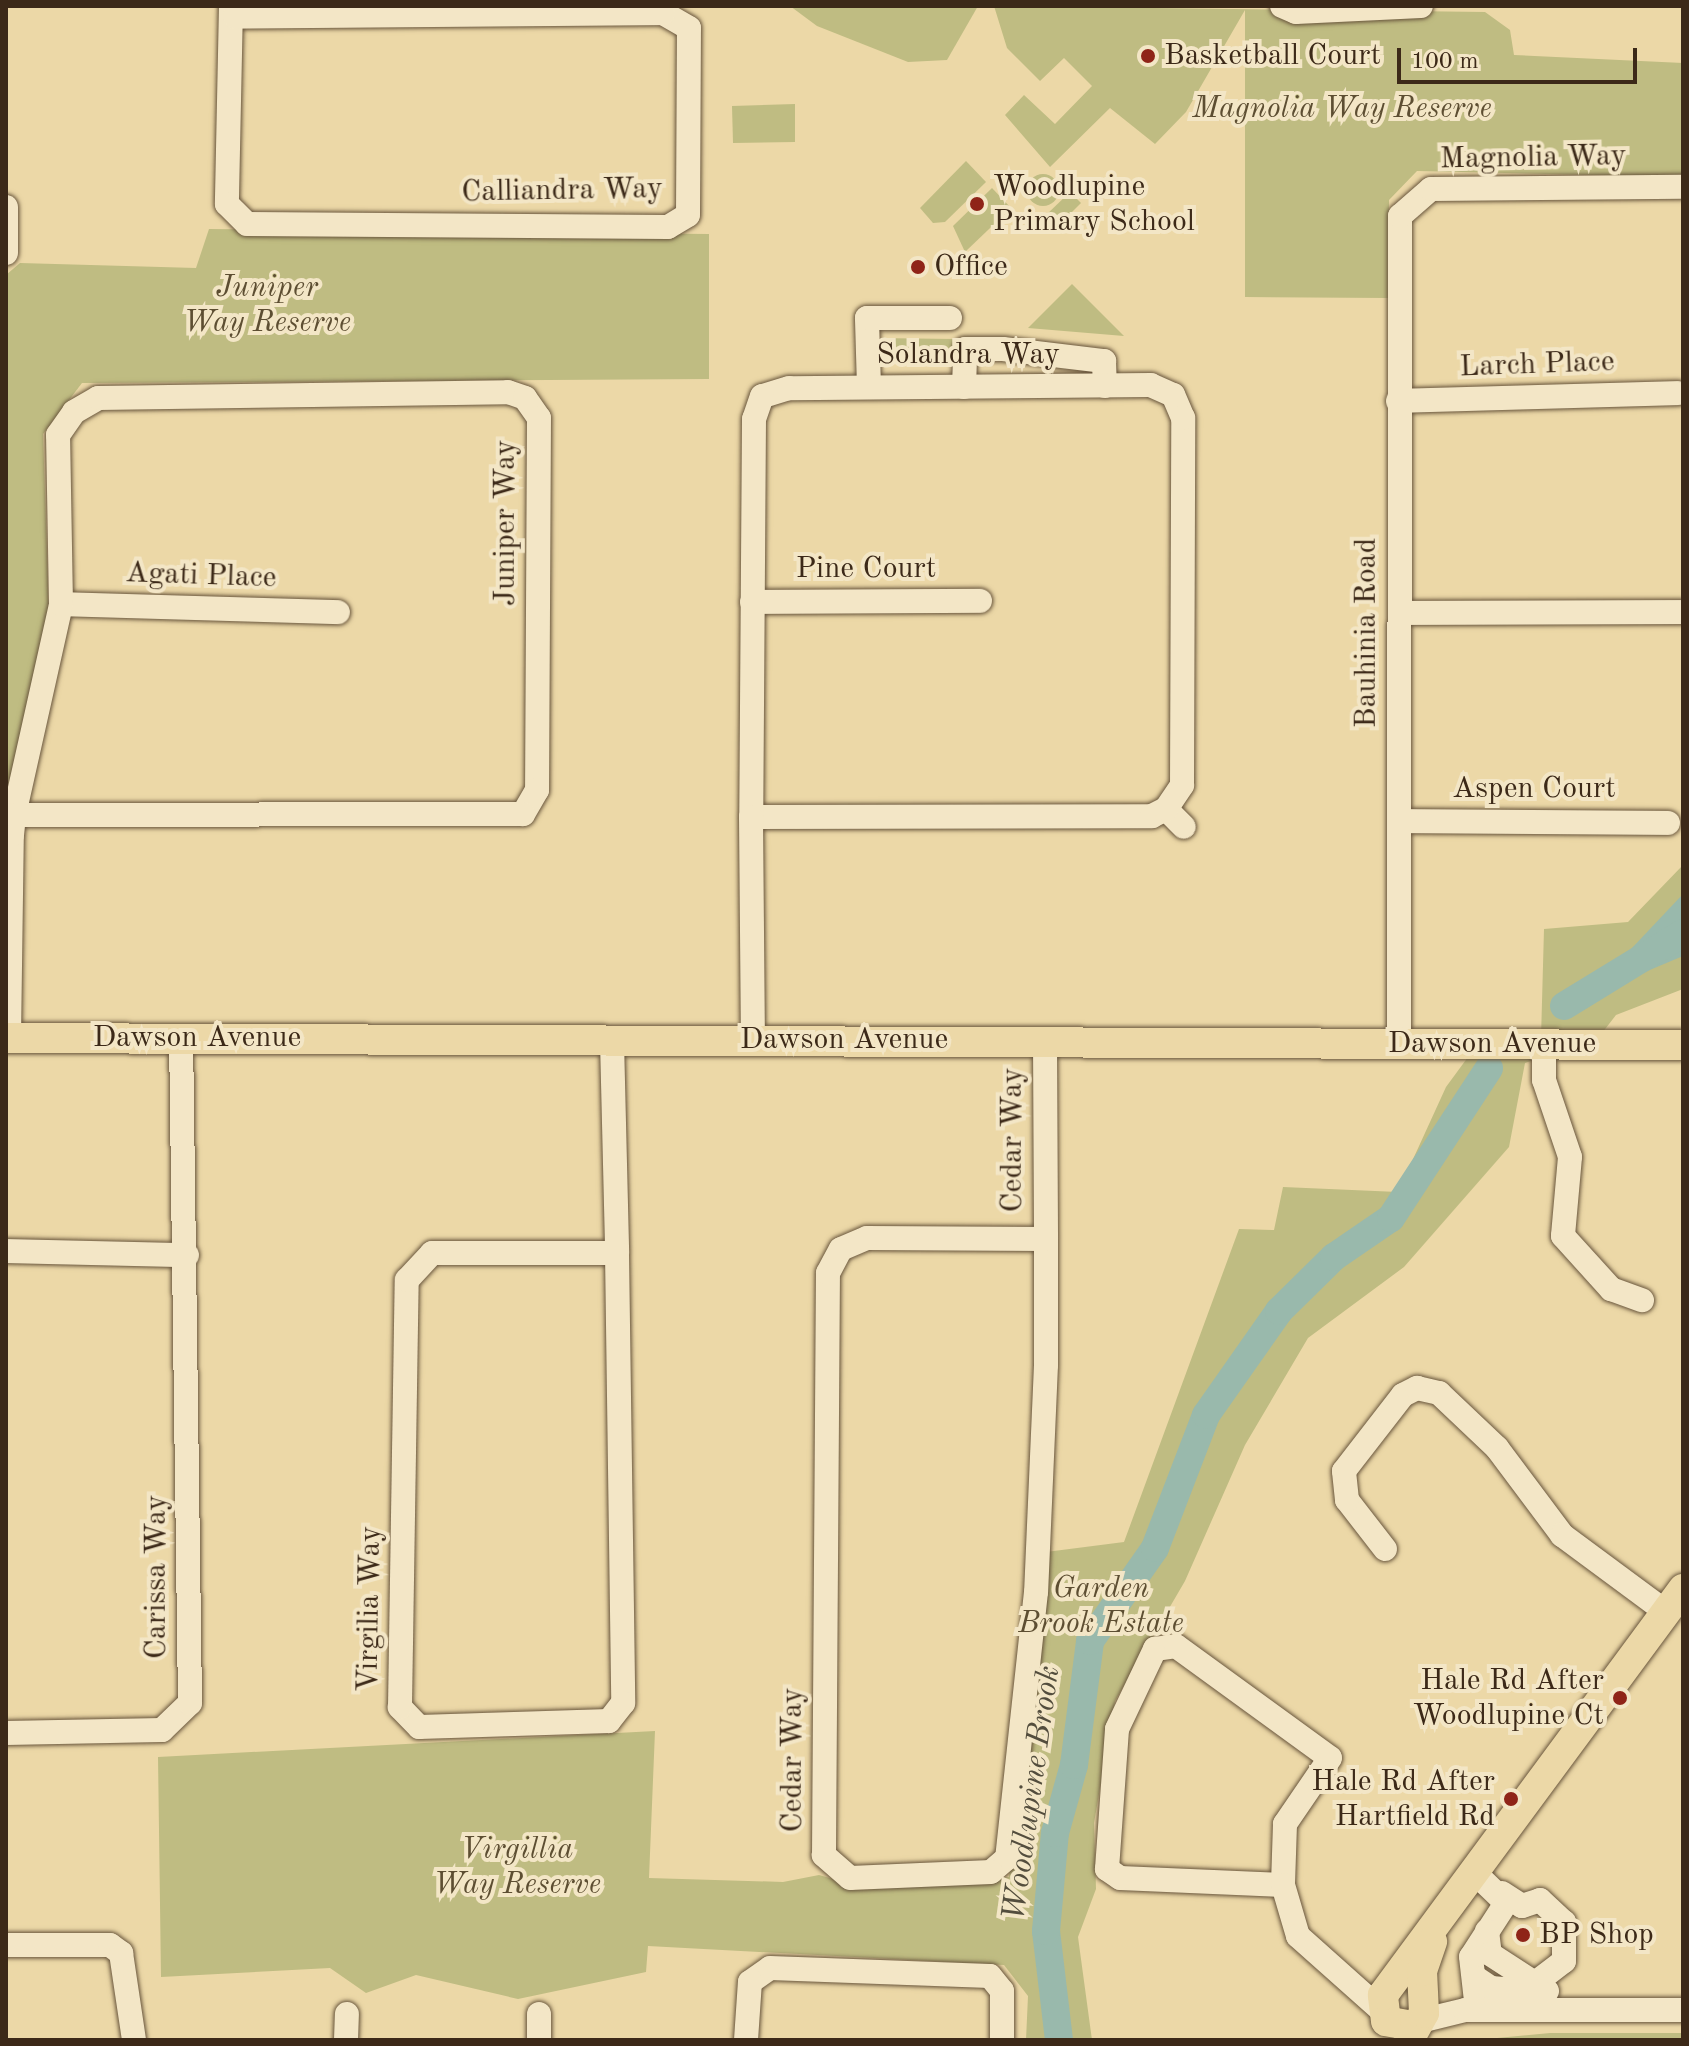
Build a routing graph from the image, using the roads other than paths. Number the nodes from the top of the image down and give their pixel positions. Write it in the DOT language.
graph roads {
  1 [pos="1282,6"];
  2 [pos="1421,6"];
  3 [pos="233,11"];
  4 [pos="1683,187"];
  5 [pos="6,207"];
  6 [pos="1398,221"];
  7 [pos="6,253"];
  8 [pos="950,318"];
  9 [pos="1105,386"];
  10 [pos="869,387"];
  11 [pos="964,387"];
  12 [pos="1678,393"];
  13 [pos="1398,401"];
  14 [pos="980,601"];
  15 [pos="752,602"];
  16 [pos="61,604"];
  17 [pos="338,612"];
  18 [pos="1683,612"];
  19 [pos="1400,613"];
  20 [pos="1166,809"];
  21 [pos="14,815"];
  22 [pos="751,817"];
  23 [pos="1400,821"];
  24 [pos="1668,823"];
  25 [pos="1184,827"];
  26 [pos="181,1037"];
  27 [pos="8,1038"];
  28 [pos="753,1039"];
  29 [pos="612,1041"];
  30 [pos="1045,1041"];
  31 [pos="1399,1044"];
  32 [pos="1683,1045"];
  33 [pos="1544,1046"];
  34 [pos="1046,1239"];
  35 [pos="6,1251"];
  36 [pos="617,1253"];
  37 [pos="187,1255"];
  38 [pos="1642,1300"];
  39 [pos="1385,1549"];
  40 [pos="1674,1601"];
  41 [pos="6,1733"];
  42 [pos="1476,1874"];
  43 [pos="1283,1885"];
  44 [pos="1502,1893"];
  45 [pos="1487,1931"];
  46 [pos="6,1945"];
  47 [pos="1476,1978"];
  48 [pos="1541,1994"];
  49 [pos="1471,2010"];
  50 [pos="1683,2010"];
  51 [pos="1403,2012"];
  52 [pos="347,2014"];
  53 [pos="539,2014"];
  54 [pos="134,2040"];
  55 [pos="346,2040"];
  56 [pos="539,2040"];
  57 [pos="746,2040"];
  58 [pos="1002,2040"];
  1 -- 2 [label="street"];
  3 -- 3 [label="street, Calliandra Way"];
  4 -- 6 [label="street, Magnolia Way"];
  5 -- 7 [label="street"];
  6 -- 13 [label="street, Bauhinia Road"];
  8 -- 10 [label="street"];
  9 -- 11 [label="street, Solandra Way"];
  9 -- 11 [label="street"];
  9 -- 20 [label="street, Solandra Way"];
  10 -- 11 [label="street, Solandra Way"];
  10 -- 15 [label="street, Solandra Way"];
  12 -- 13 [label="street, Larch Place"];
  13 -- 19 [label="street, Bauhinia Road"];
  14 -- 15 [label="street, Pine Court"];
  15 -- 22 [label="street, Solandra Way"];
  16 -- 17 [label="street, Agati Place"];
  16 -- 21 [label="street, Juniper Way"];
  16 -- 21 [label="street, Juniper Way"];
  18 -- 19 [label="street"];
  19 -- 23 [label="street, Bauhinia Road"];
  20 -- 22 [label="street"];
  20 -- 25 [label="street"];
  21 -- 27 [label="street, Juniper Way"];
  22 -- 28 [label="street, Solandra Way"];
  23 -- 24 [label="street, Aspen Court"];
  23 -- 31 [label="street, Bauhinia Road"];
  26 -- 27 [label="main road, Dawson Avenue"];
  26 -- 29 [label="main road, Dawson Avenue"];
  26 -- 37 [label="street, Carissa Way"];
  28 -- 29 [label="main road, Dawson Avenue"];
  28 -- 30 [label="main road, Dawson Avenue"];
  29 -- 36 [label="street, Virgilia Way"];
  30 -- 31 [label="main road, Dawson Avenue"];
  30 -- 34 [label="street, Cedar Way"];
  31 -- 33 [label="main road, Dawson Avenue"];
  32 -- 33 [label="main road, Dawson Avenue"];
  33 -- 38 [label="street"];
  34 -- 34 [label="street, Cedar Way"];
  35 -- 37 [label="street"];
  36 -- 36 [label="street, Virgilia Way"];
  37 -- 41 [label="street, Carissa Way"];
  39 -- 40 [label="street"];
  40 -- 42 [label="main road"];
  42 -- 44 [label="street"];
  42 -- 51 [label="main road"];
  43 -- 43 [label="street"];
  43 -- 51 [label="street"];
  44 -- 45 [label="street"];
  44 -- 48 [label="street"];
  45 -- 47 [label="street"];
  45 -- 48 [label="street"];
  46 -- 54 [label="street"];
  47 -- 48 [label="street"];
  47 -- 49 [label="street"];
  48 -- 49 [label="street"];
  48 -- 50 [label="street"];
  49 -- 51 [label="street"];
  52 -- 55 [label="street"];
  53 -- 56 [label="street"];
  57 -- 58 [label="street"];
}
